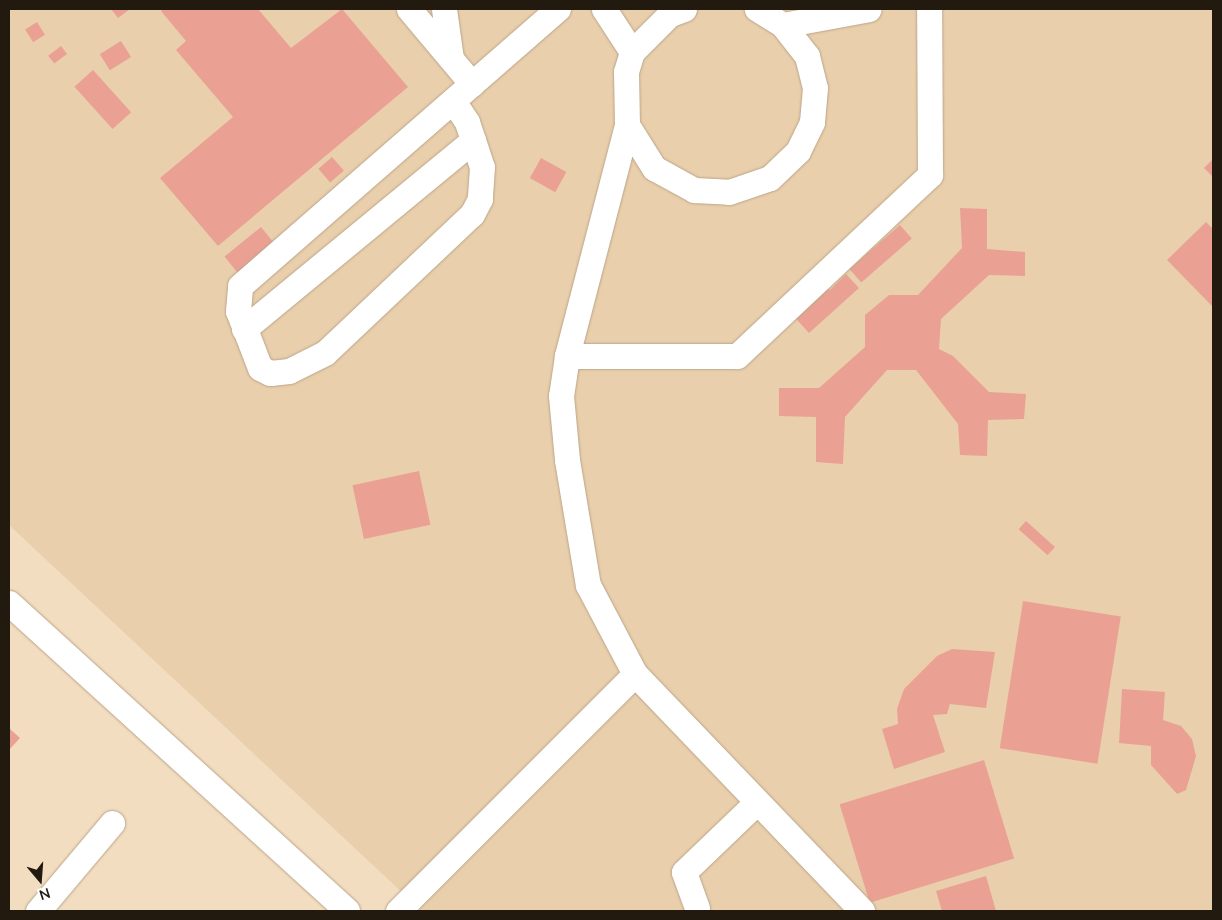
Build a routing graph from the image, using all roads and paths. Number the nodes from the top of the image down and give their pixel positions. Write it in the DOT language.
graph roads {
  1 [pos="409,9"];
  2 [pos="444,9"];
  3 [pos="558,9"];
  4 [pos="604,9"];
  5 [pos="684,9"];
  6 [pos="757,9"];
  7 [pos="869,9"];
  8 [pos="929,9"];
  9 [pos="782,25"];
  10 [pos="632,52"];
  11 [pos="451,59"];
  12 [pos="472,84"];
  13 [pos="453,101"];
  14 [pos="627,125"];
  15 [pos="473,140"];
  16 [pos="348,194"];
  17 [pos="372,224"];
  18 [pos="244,329"];
  19 [pos="567,356"];
  20 [pos="9,603"];
  21 [pos="635,674"];
  22 [pos="756,803"];
  23 [pos="112,823"];
  24 [pos="697,908"];
  25 [pos="38,911"];
  26 [pos="347,911"];
  27 [pos="398,911"];
  28 [pos="862,911"];
  1 -- 11 [label="lane"];
  2 -- 11 [label="lane"];
  3 -- 12 [label="lane"];
  4 -- 10 [label="lane"];
  5 -- 10 [label="lane"];
  6 -- 9 [label="lane"];
  7 -- 9 [label="lane"];
  8 -- 19 [label="lane"];
  9 -- 14 [label="lane"];
  10 -- 14 [label="lane"];
  11 -- 12 [label="lane"];
  12 -- 13 [label="lane"];
  13 -- 15 [label="lane"];
  13 -- 16 [label="lane"];
  14 -- 19 [label="lane"];
  15 -- 17 [label="lane"];
  15 -- 18 [label="lane"];
  16 -- 17 [label="lane"];
  16 -- 18 [label="lane"];
  17 -- 18 [label="lane"];
  19 -- 21 [label="lane"];
  20 -- 26 [label="lane"];
  21 -- 22 [label="lane"];
  21 -- 27 [label="lane"];
  22 -- 24 [label="lane"];
  22 -- 28 [label="lane"];
  23 -- 25 [label="lane"];
}
